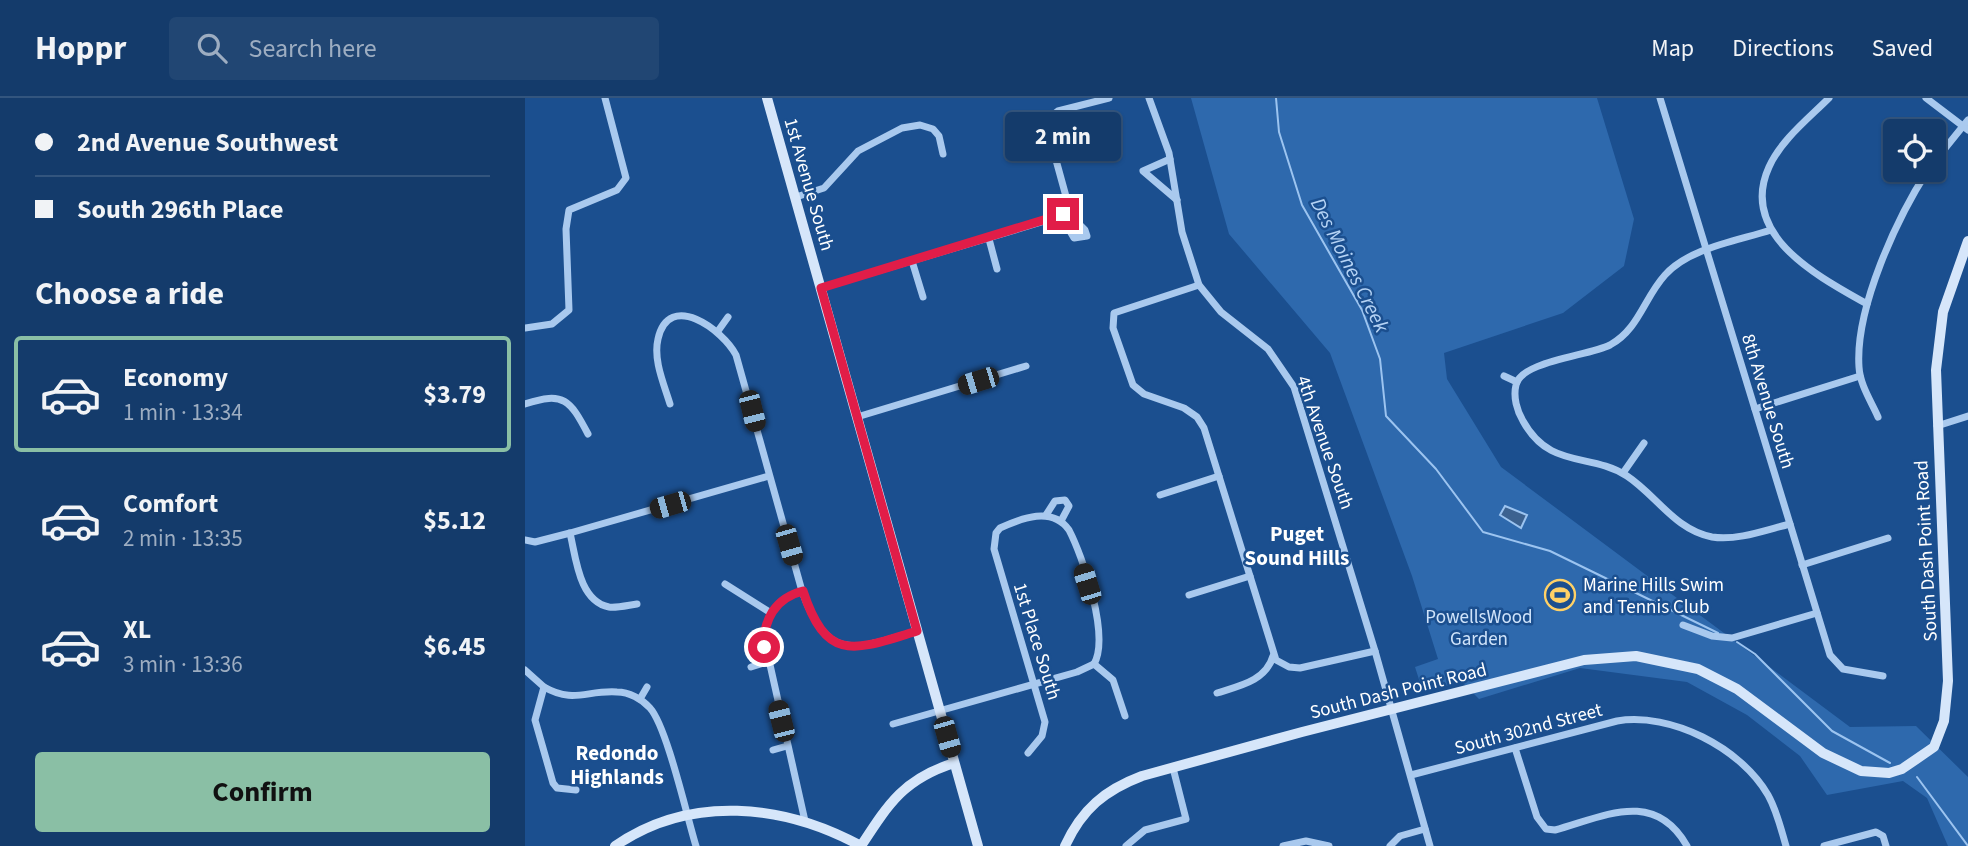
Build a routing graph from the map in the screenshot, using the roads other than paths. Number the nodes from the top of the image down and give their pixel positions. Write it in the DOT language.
graph roads {
  1 [pos="605,98"];
  2 [pos="1109,98"];
  3 [pos="1150,98"];
  4 [pos="1660,98"];
  5 [pos="1829,98"];
  6 [pos="1926,98"];
  7 [pos="769,99"];
  8 [pos="1966,125"];
  9 [pos="1946,148"];
  10 [pos="943,153"];
  11 [pos="1170,159"];
  12 [pos="1921,182"];
  13 [pos="796,197"];
  14 [pos="1178,200"];
  15 [pos="1771,230"];
  16 [pos="989,239"];
  17 [pos="1968,241"];
  18 [pos="1707,251"];
  19 [pos="912,261"];
  20 [pos="997,269"];
  21 [pos="1199,285"];
  22 [pos="821,288"];
  23 [pos="923,297"];
  24 [pos="1867,304"];
  25 [pos="728,317"];
  26 [pos="525,328"];
  27 [pos="718,331"];
  28 [pos="1026,366"];
  29 [pos="1504,376"];
  30 [pos="1860,376"];
  31 [pos="1517,382"];
  32 [pos="525,404"];
  33 [pos="670,404"];
  34 [pos="1755,409"];
  35 [pos="857,416"];
  36 [pos="1968,416"];
  37 [pos="1878,417"];
  38 [pos="1937,426"];
  39 [pos="588,434"];
  40 [pos="1644,443"];
  41 [pos="1623,473"];
  42 [pos="769,476"];
  43 [pos="1219,476"];
  44 [pos="1160,495"];
  45 [pos="1046,515"];
  46 [pos="1059,519"];
  47 [pos="1790,524"];
  48 [pos="570,533"];
  49 [pos="1888,538"];
  50 [pos="525,540"];
  51 [pos="1803,565"];
  52 [pos="1250,576"];
  53 [pos="725,584"];
  54 [pos="803,591"];
  55 [pos="1189,595"];
  56 [pos="637,604"];
  57 [pos="771,612"];
  58 [pos="1817,613"];
  59 [pos="1683,625"];
  60 [pos="917,631"];
  61 [pos="1375,651"];
  62 [pos="1273,656"];
  63 [pos="767,662"];
  64 [pos="1094,664"];
  65 [pos="751,667"];
  66 [pos="525,670"];
  67 [pos="1883,676"];
  68 [pos="1034,684"];
  69 [pos="544,687"];
  70 [pos="647,687"];
  71 [pos="1217,693"];
  72 [pos="640,699"];
  73 [pos="1392,710"];
  74 [pos="940,711"];
  75 [pos="1125,716"];
  76 [pos="893,724"];
  77 [pos="787,746"];
  78 [pos="1515,748"];
  79 [pos="773,750"];
  80 [pos="1028,753"];
  81 [pos="954,762"];
  82 [pos="1173,768"];
  83 [pos="1411,775"];
  84 [pos="576,790"];
  85 [pos="686,814"];
  86 [pos="805,821"];
  87 [pos="1425,829"];
  88 [pos="615,846"];
  89 [pos="696,846"];
  90 [pos="861,846"];
  91 [pos="978,846"];
  92 [pos="1065,846"];
  93 [pos="1126,846"];
  94 [pos="1283,846"];
  95 [pos="1329,846"];
  96 [pos="1390,846"];
  97 [pos="1430,846"];
  98 [pos="1686,846"];
  99 [pos="1786,846"];
  100 [pos="1824,846"];
  101 [pos="1887,846"];
  1 -- 26 [label="street"];
  2 -- 16 [label="street"];
  3 -- 11 [label="street, 4th Avenue South"];
  4 -- 18 [label="street, 8th Avenue South"];
  5 -- 15 [label="street"];
  6 -- 8 [label="street"];
  7 -- 13 [label="main road, 1st Avenue South"];
  8 -- 9 [label="street"];
  10 -- 13 [label="street"];
  11 -- 14 [label="street, 4th Avenue South"];
  11 -- 14 [label="street"];
  12 -- 24 [label="street"];
  13 -- 22 [label="main road, 1st Avenue South"];
  14 -- 21 [label="street, 4th Avenue South"];
  15 -- 18 [label="street"];
  15 -- 24 [label="street"];
  16 -- 19 [label="street"];
  16 -- 20 [label="street"];
  17 -- 38 [label="main road, South Dash Point Road"];
  18 -- 31 [label="street"];
  18 -- 34 [label="street, 8th Avenue South"];
  19 -- 22 [label="street"];
  19 -- 23 [label="street"];
  21 -- 43 [label="street"];
  21 -- 61 [label="street, 4th Avenue South"];
  22 -- 35 [label="main road, 1st Avenue South"];
  24 -- 30 [label="street"];
  25 -- 27 [label="street"];
  27 -- 33 [label="street"];
  27 -- 42 [label="street"];
  28 -- 35 [label="street"];
  29 -- 31 [label="street"];
  30 -- 34 [label="street"];
  30 -- 37 [label="street"];
  31 -- 41 [label="street"];
  32 -- 39 [label="street"];
  34 -- 47 [label="street, 8th Avenue South"];
  35 -- 60 [label="main road, 1st Avenue South"];
  36 -- 38 [label="street"];
  38 -- 73 [label="main road, South Dash Point Road"];
  40 -- 41 [label="street"];
  41 -- 47 [label="street"];
  42 -- 48 [label="street"];
  42 -- 54 [label="street"];
  43 -- 44 [label="street"];
  43 -- 52 [label="street"];
  45 -- 46 [label="street"];
  45 -- 46 [label="street"];
  45 -- 68 [label="street, 1st Place South"];
  46 -- 64 [label="street"];
  47 -- 51 [label="street, 8th Avenue South"];
  48 -- 50 [label="street"];
  48 -- 56 [label="street"];
  49 -- 51 [label="street"];
  51 -- 58 [label="street, 8th Avenue South"];
  52 -- 55 [label="street"];
  52 -- 62 [label="street"];
  53 -- 57 [label="street"];
  54 -- 57 [label="street"];
  54 -- 60 [label="street"];
  57 -- 63 [label="street"];
  58 -- 59 [label="street"];
  58 -- 67 [label="street, 8th Avenue South"];
  60 -- 74 [label="main road, 1st Avenue South"];
  61 -- 62 [label="street"];
  61 -- 73 [label="street, 4th Avenue South"];
  62 -- 71 [label="street"];
  63 -- 65 [label="street"];
  63 -- 77 [label="street"];
  64 -- 68 [label="street"];
  64 -- 75 [label="street"];
  66 -- 69 [label="street"];
  68 -- 74 [label="street"];
  68 -- 80 [label="street, 1st Place South"];
  69 -- 72 [label="street"];
  69 -- 84 [label="street"];
  70 -- 72 [label="street"];
  72 -- 85 [label="street"];
  73 -- 82 [label="main road, South Dash Point Road"];
  73 -- 83 [label="street, 4th Avenue South"];
  74 -- 76 [label="street"];
  74 -- 81 [label="main road, 1st Avenue South"];
  77 -- 79 [label="street"];
  77 -- 86 [label="street"];
  78 -- 83 [label="street, South 302nd Street"];
  78 -- 98 [label="street"];
  78 -- 99 [label="street, South 302nd Street"];
  81 -- 90 [label="main road"];
  81 -- 91 [label="main road, 1st Avenue South"];
  82 -- 92 [label="main road, South Dash Point Road"];
  82 -- 93 [label="street"];
  83 -- 87 [label="street, 4th Avenue South"];
  85 -- 86 [label="main road"];
  85 -- 88 [label="main road"];
  85 -- 89 [label="street"];
  86 -- 90 [label="main road"];
  87 -- 96 [label="street"];
  87 -- 97 [label="street, 4th Avenue South"];
  94 -- 95 [label="street"];
  100 -- 101 [label="street"];
}
